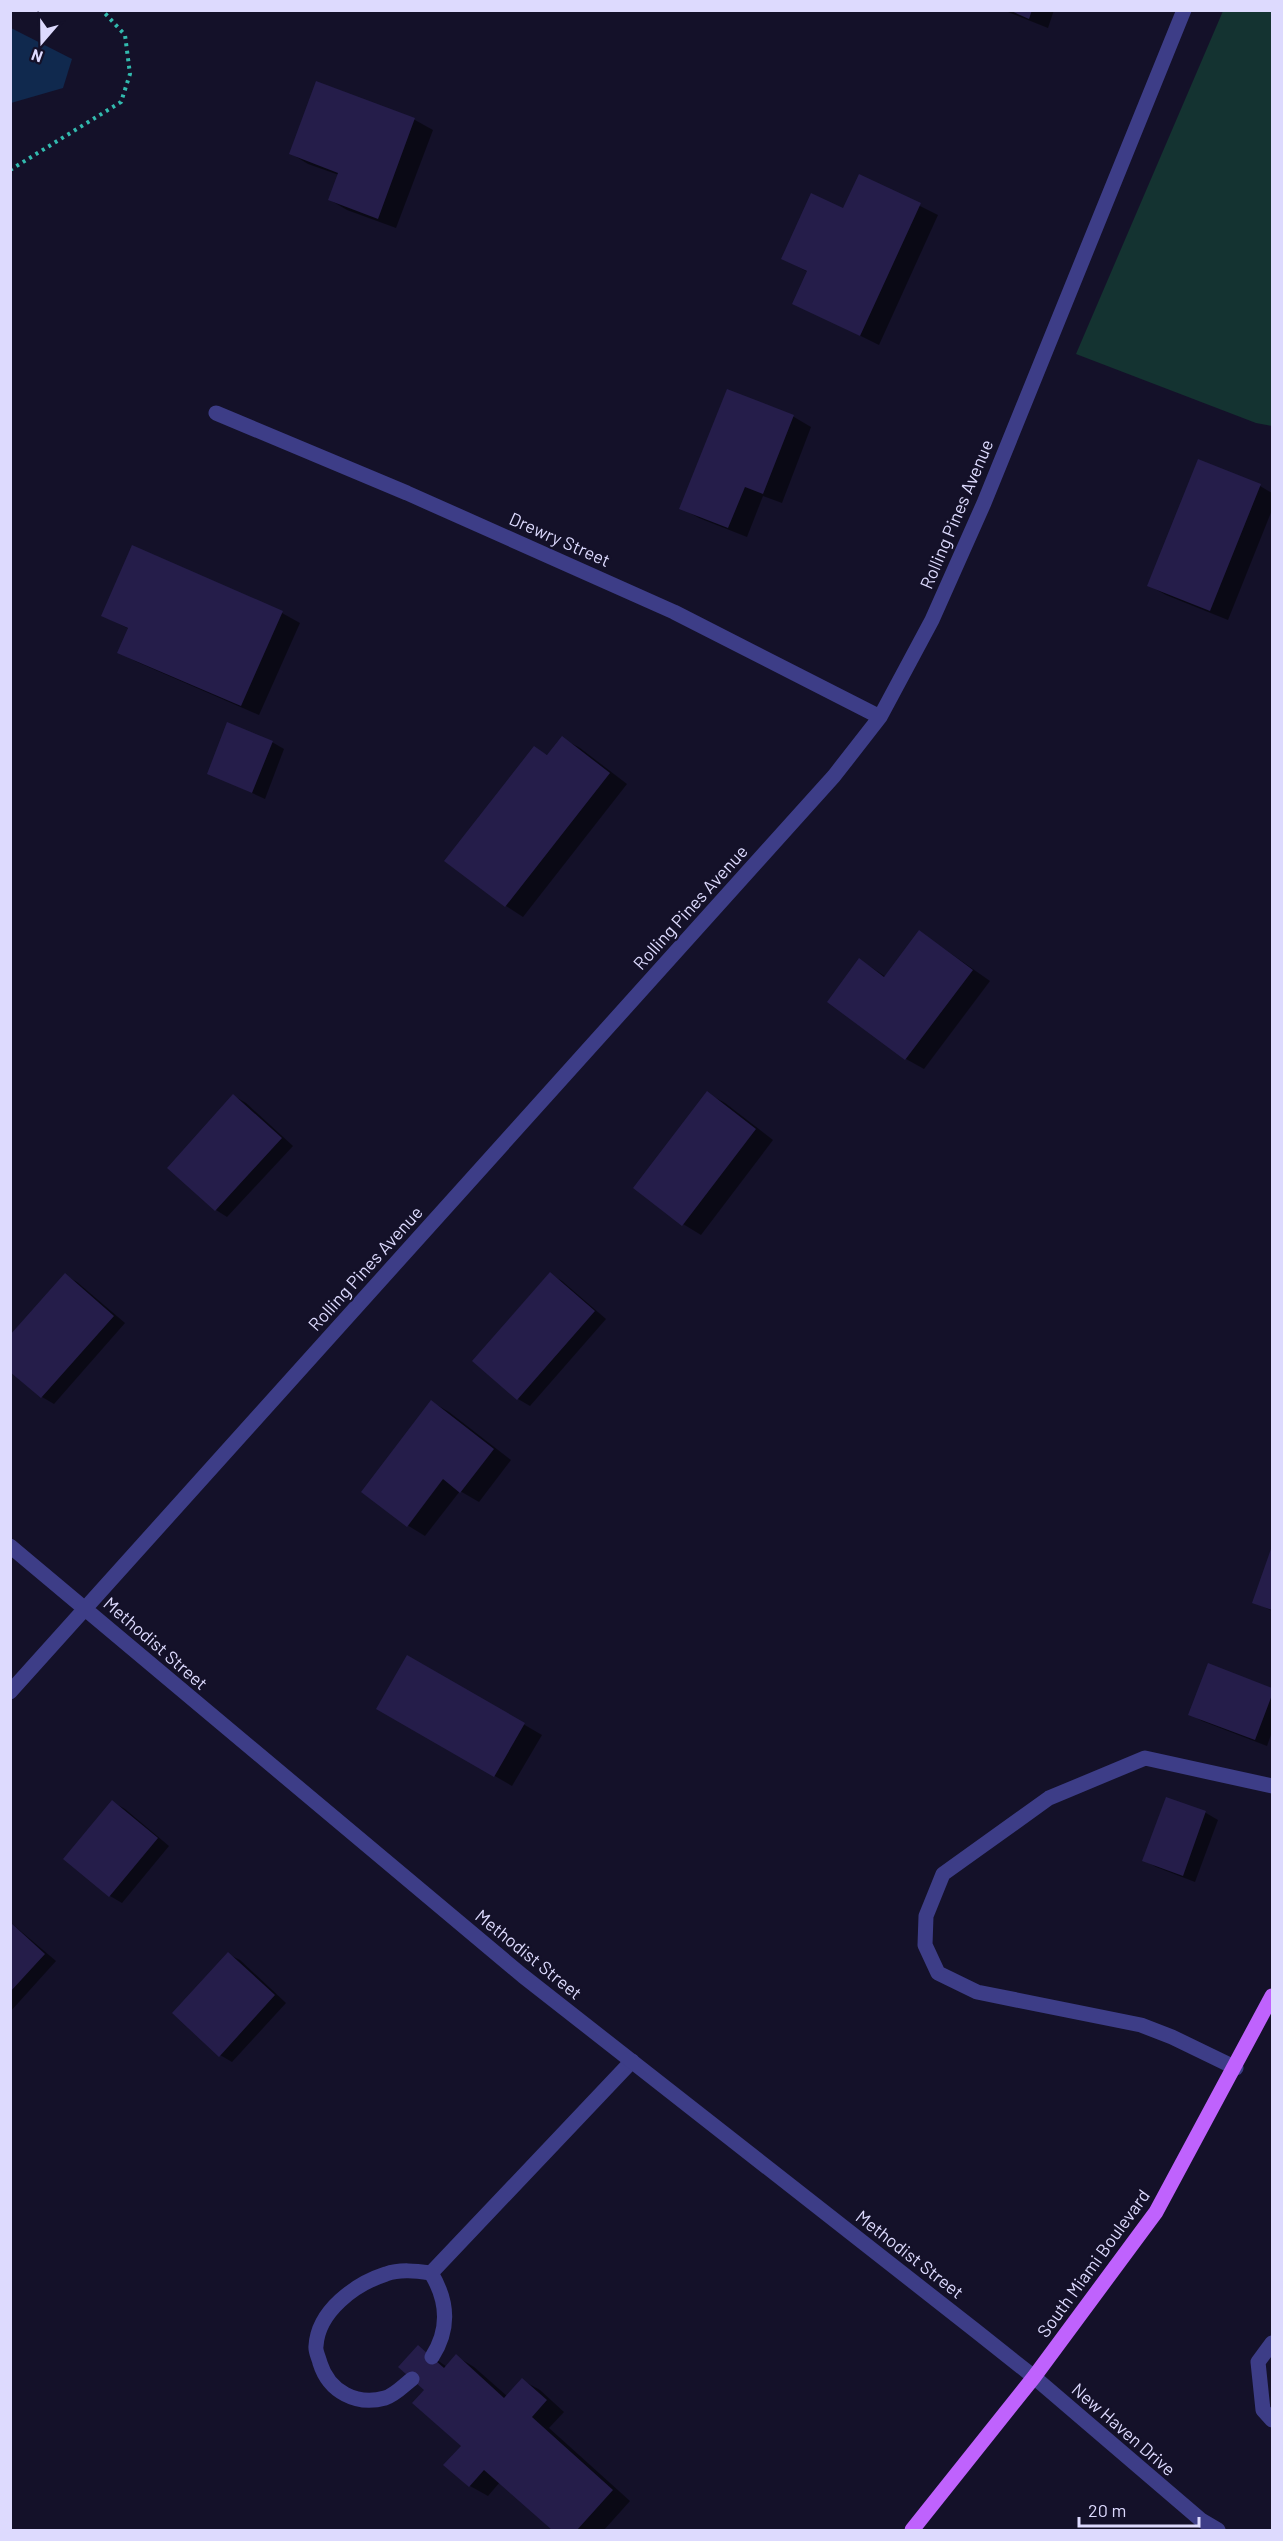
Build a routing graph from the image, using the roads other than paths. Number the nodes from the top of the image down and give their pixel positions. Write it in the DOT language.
graph roads {
  1 [pos="1184,10"];
  2 [pos="216,412"];
  3 [pos="880,717"];
  4 [pos="10,1546"];
  5 [pos="86,1607"];
  6 [pos="10,1692"];
  7 [pos="1272,1786"];
  8 [pos="1272,1996"];
  9 [pos="632,2061"];
  10 [pos="1236,2068"];
  11 [pos="431,2273"];
  12 [pos="1272,2343"];
  13 [pos="432,2357"];
  14 [pos="1034,2378"];
  15 [pos="412,2379"];
  16 [pos="1272,2420"];
  17 [pos="912,2530"];
  18 [pos="1218,2530"];
  1 -- 3 [label="street, Rolling Pines Avenue"];
  2 -- 3 [label="street, Drewry Street"];
  3 -- 5 [label="street, Rolling Pines Avenue"];
  4 -- 5 [label="street, Methodist Street"];
  5 -- 6 [label="street, Rolling Pines Avenue"];
  5 -- 9 [label="street, Methodist Street"];
  7 -- 10 [label="street"];
  8 -- 10 [label="main road, South Miami Boulevard"];
  9 -- 11 [label="street"];
  9 -- 14 [label="street, Methodist Street"];
  10 -- 14 [label="main road, South Miami Boulevard"];
  11 -- 13 [label="street"];
  11 -- 15 [label="street"];
  12 -- 16 [label="street"];
  14 -- 17 [label="main road, South Miami Boulevard"];
  14 -- 18 [label="street, New Haven Drive"];
}
